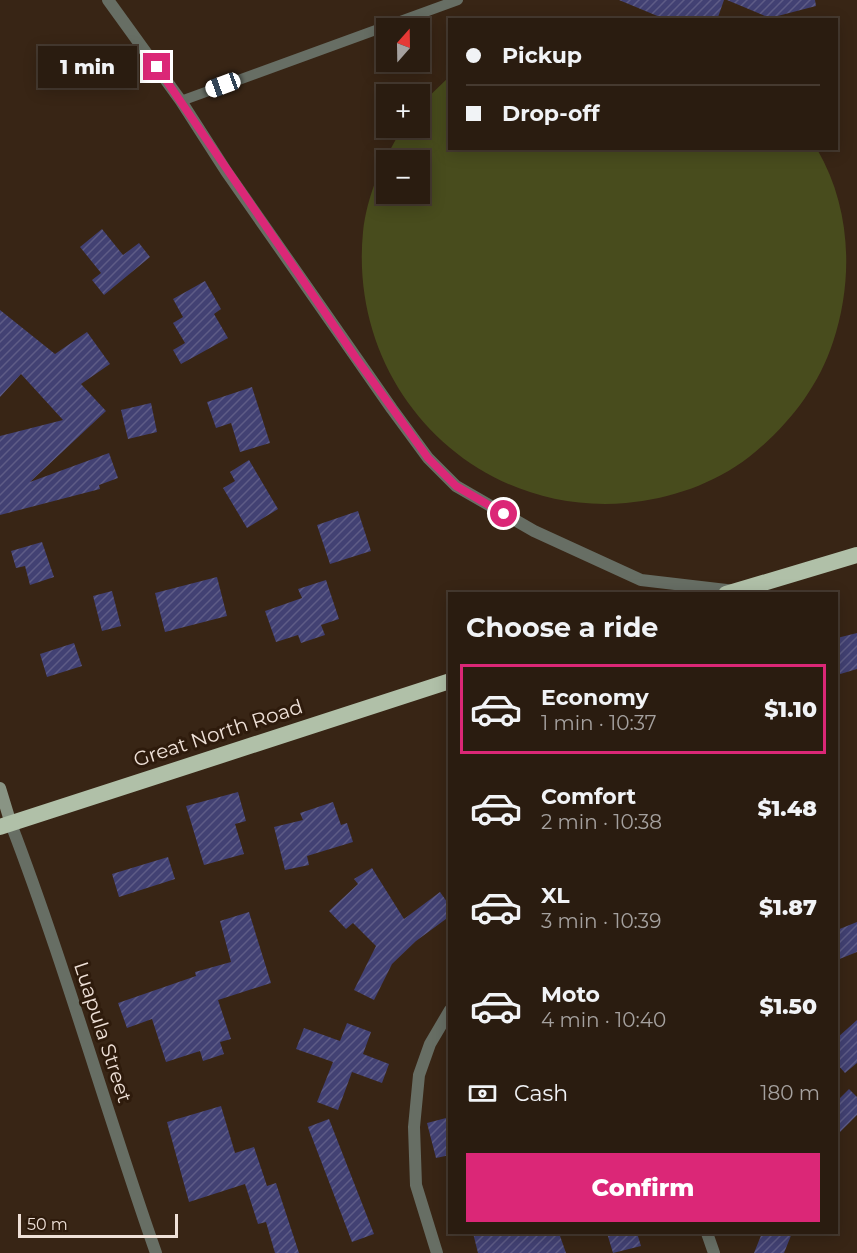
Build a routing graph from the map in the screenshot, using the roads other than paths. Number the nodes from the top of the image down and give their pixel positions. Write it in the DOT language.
graph roads {
  1 [pos="108,0"];
  2 [pos="458,0"];
  3 [pos="181,100"];
  4 [pos="857,555"];
  5 [pos="723,592"];
  6 [pos="733,592"];
  7 [pos="448,682"];
  8 [pos="0,788"];
  9 [pos="5,826"];
  10 [pos="448,1013"];
  11 [pos="707,1234"];
  12 [pos="156,1253"];
  13 [pos="437,1253"];
  14 [pos="714,1253"];
  1 -- 3 [label="street"];
  2 -- 3 [label="lane"];
  3 -- 5 [label="street"];
  4 -- 6 [label="highway"];
  7 -- 9 [label="highway, Great North Road"];
  8 -- 9 [label="main road"];
  9 -- 12 [label="street, Luapula Street"];
  10 -- 13 [label="street"];
  11 -- 14 [label="street"];
}
